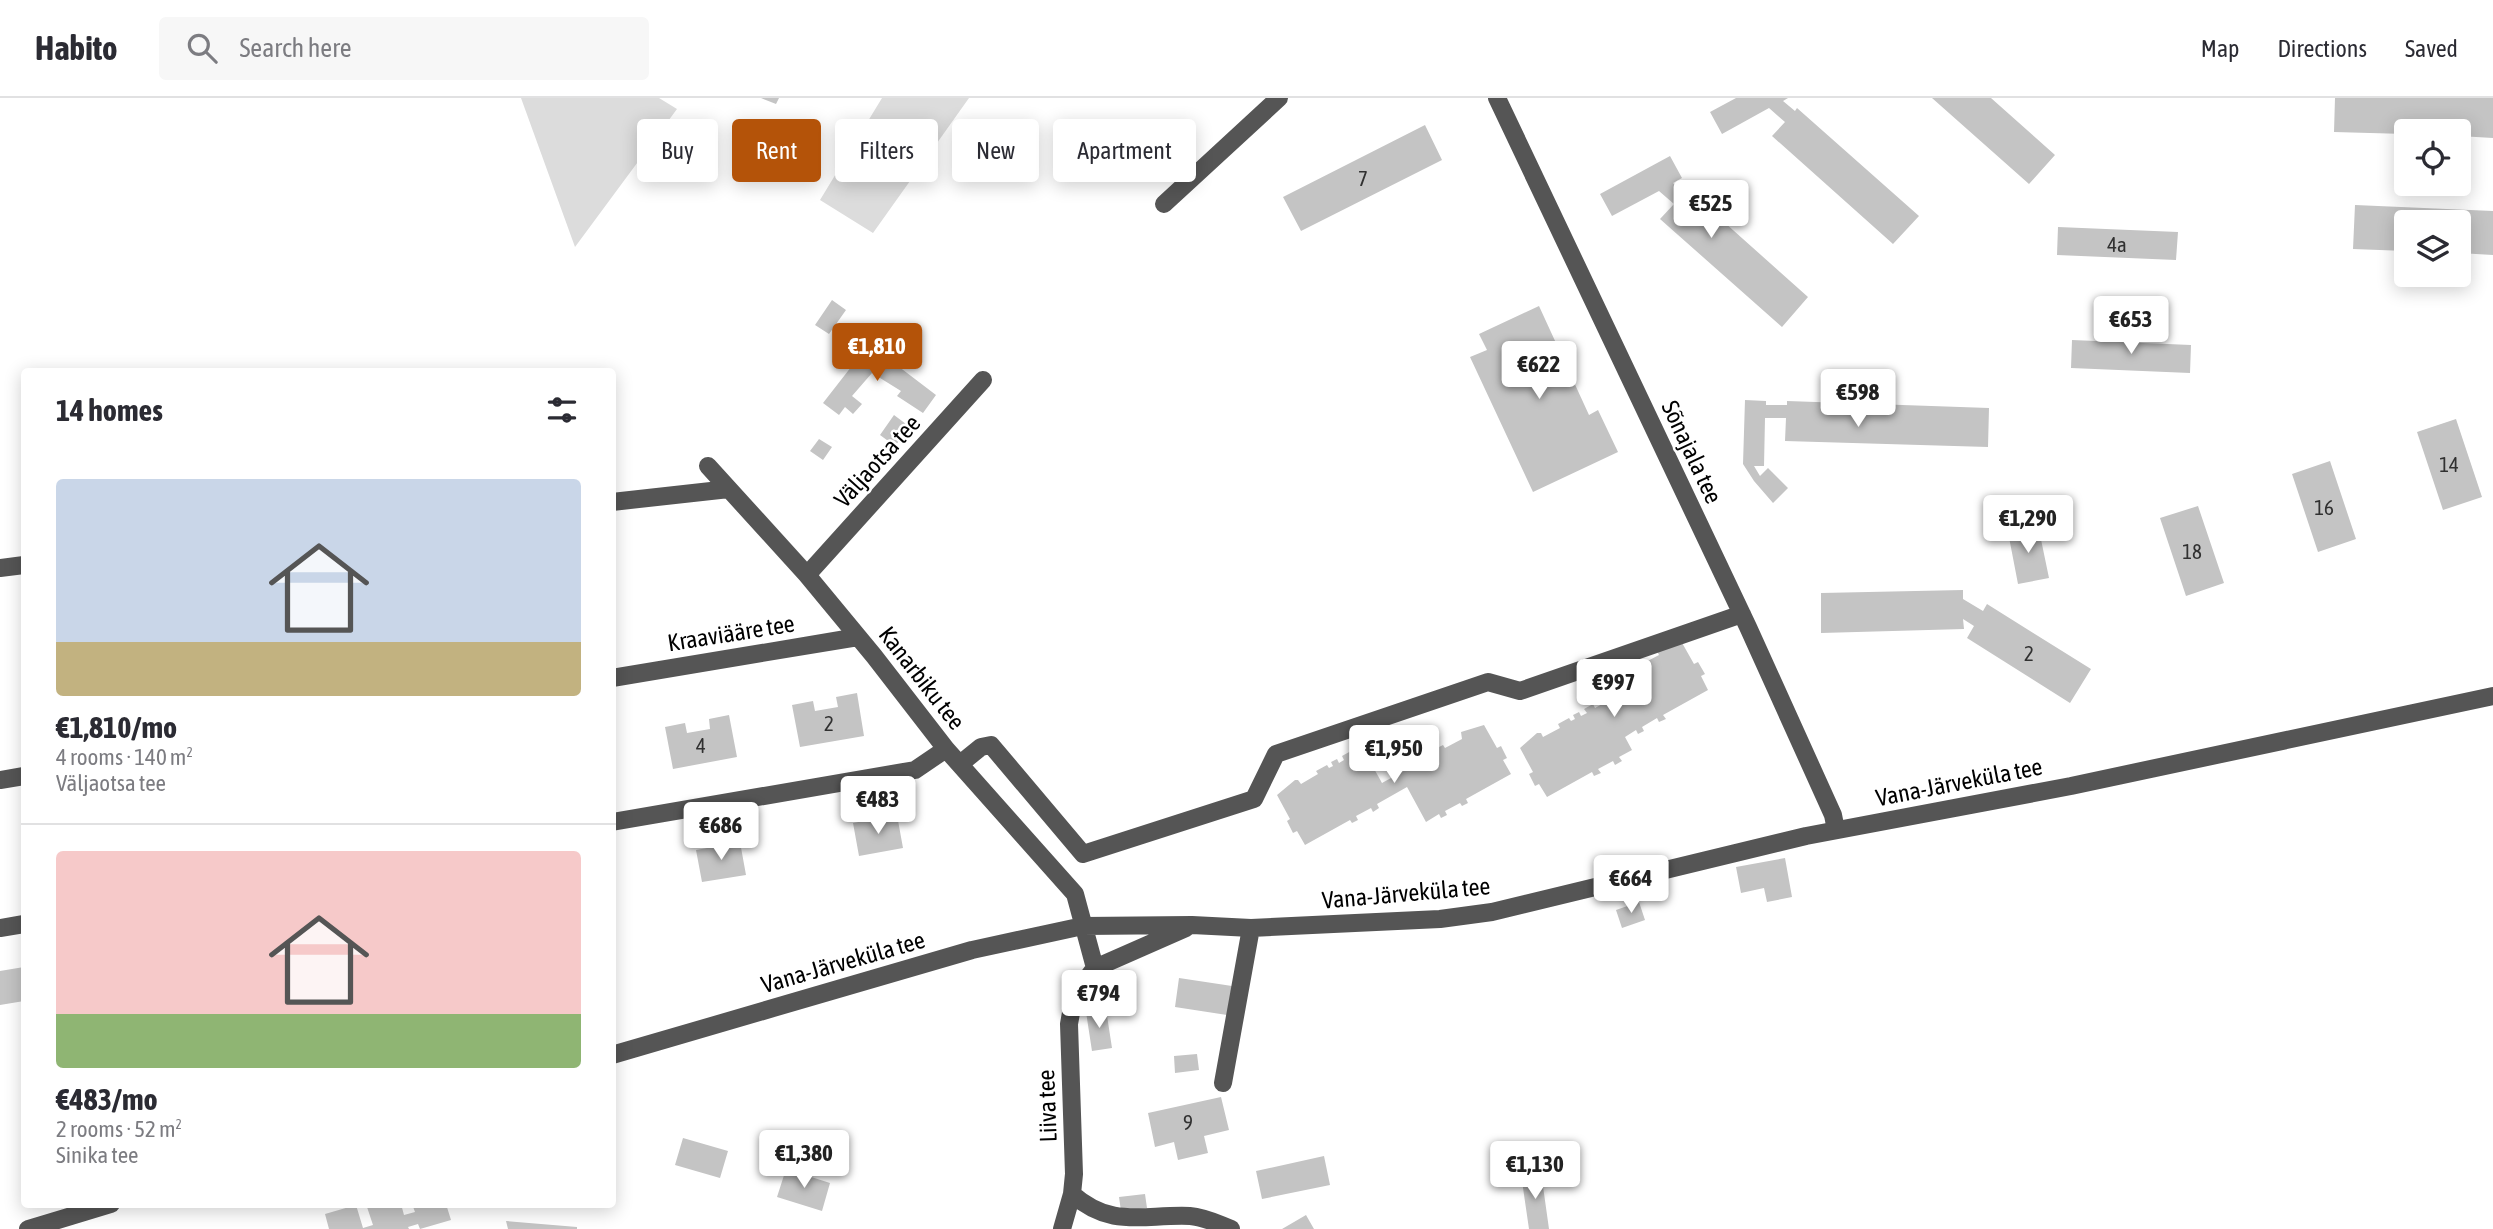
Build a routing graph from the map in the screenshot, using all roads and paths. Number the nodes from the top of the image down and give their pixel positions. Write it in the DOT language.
graph roads {
  1 [pos="1279,98"];
  2 [pos="1497,98"];
  3 [pos="1164,204"];
  4 [pos="983,380"];
  5 [pos="708,466"];
  6 [pos="729,489"];
  7 [pos="616,502"];
  8 [pos="21,565"];
  9 [pos="0,568"];
  10 [pos="807,575"];
  11 [pos="1742,614"];
  12 [pos="858,637"];
  13 [pos="616,677"];
  14 [pos="2493,696"];
  15 [pos="946,748"];
  16 [pos="960,764"];
  17 [pos="21,776"];
  18 [pos="0,780"];
  19 [pos="616,821"];
  20 [pos="1836,830"];
  21 [pos="21,924"];
  22 [pos="1192,925"];
  23 [pos="1083,926"];
  24 [pos="0,928"];
  25 [pos="1251,928"];
  26 [pos="1095,968"];
  27 [pos="616,1054"];
  28 [pos="1223,1083"];
  29 [pos="1072,1194"];
  30 [pos="98,1208"];
  31 [pos="28,1229"];
  32 [pos="1062,1229"];
  33 [pos="1231,1229"];
  1 -- 3 [label="street"];
  2 -- 11 [label="street, Sõnajala tee"];
  4 -- 10 [label="street, Väljaotsa tee"];
  5 -- 6 [label="street, Kanarbiku tee"];
  6 -- 7 [label="street"];
  6 -- 10 [label="street, Kanarbiku tee"];
  8 -- 9 [label="street"];
  10 -- 12 [label="street, Kanarbiku tee"];
  11 -- 16 [label="street"];
  11 -- 20 [label="street, Sõnajala tee"];
  12 -- 13 [label="street, Kraaviääre tee"];
  12 -- 15 [label="street, Kanarbiku tee"];
  14 -- 20 [label="street, Vana-Järveküla tee"];
  15 -- 16 [label="street, Kanarbiku tee"];
  15 -- 19 [label="street"];
  16 -- 23 [label="street, Kanarbiku tee"];
  17 -- 18 [label="street"];
  20 -- 25 [label="street, Vana-Järveküla tee"];
  21 -- 24 [label="street"];
  22 -- 23 [label="street, Vana-Järveküla tee"];
  22 -- 25 [label="street, Vana-Järveküla tee"];
  22 -- 26 [label="street, Liiva tee"];
  23 -- 26 [label="street, Kanarbiku tee"];
  23 -- 27 [label="street, Vana-Järveküla tee"];
  25 -- 28 [label="street"];
  26 -- 29 [label="street, Liiva tee"];
  29 -- 32 [label="street, Liiva tee"];
  29 -- 33 [label="street"];
  30 -- 31 [label="street"];
}
